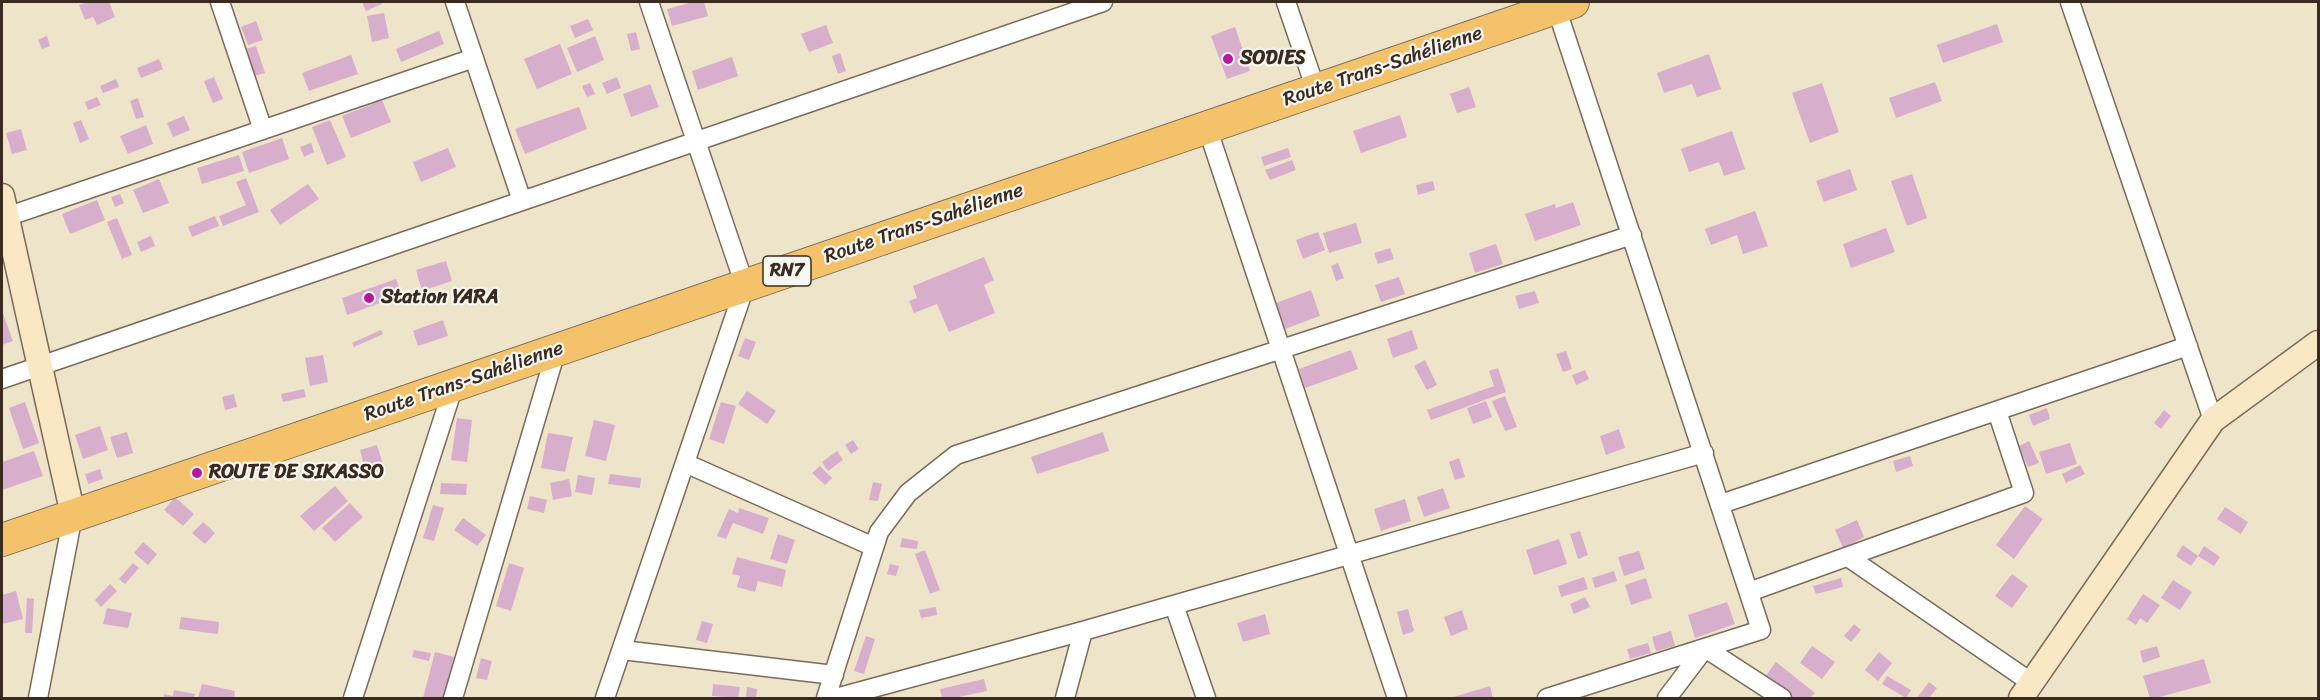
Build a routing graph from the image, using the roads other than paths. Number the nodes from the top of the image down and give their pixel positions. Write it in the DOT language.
graph roads {
  1 [pos="220,2"];
  2 [pos="455,2"];
  3 [pos="649,2"];
  4 [pos="1286,2"];
  5 [pos="2070,2"];
  6 [pos="1094,3"];
  7 [pos="1565,4"];
  8 [pos="474,58"];
  9 [pos="1316,90"];
  10 [pos="1207,127"];
  11 [pos="263,130"];
  12 [pos="696,141"];
  13 [pos="522,201"];
  14 [pos="4,206"];
  15 [pos="1632,236"];
  16 [pos="745,286"];
  17 [pos="2319,343"];
  18 [pos="2188,346"];
  19 [pos="1281,349"];
  20 [pos="556,351"];
  21 [pos="39,366"];
  22 [pos="2,379"];
  23 [pos="454,385"];
  24 [pos="1997,411"];
  25 [pos="2213,420"];
  26 [pos="1704,453"];
  27 [pos="685,463"];
  28 [pos="1721,504"];
  29 [pos="73,515"];
  30 [pos="2,540"];
  31 [pos="874,547"];
  32 [pos="1349,555"];
  33 [pos="1848,557"];
  34 [pos="1749,592"];
  35 [pos="1174,605"];
  36 [pos="1083,631"];
  37 [pos="1705,648"];
  38 [pos="622,650"];
  39 [pos="834,675"];
  40 [pos="2027,691"];
  41 [pos="38,699"];
  42 [pos="353,699"];
  43 [pos="453,699"];
  44 [pos="605,699"];
  45 [pos="826,699"];
  46 [pos="836,699"];
  47 [pos="1065,699"];
  48 [pos="1206,699"];
  49 [pos="1397,699"];
  50 [pos="1547,699"];
  51 [pos="1667,699"];
  52 [pos="1782,699"];
  1 -- 11 [label="street"];
  2 -- 8 [label="street"];
  3 -- 12 [label="street"];
  4 -- 9 [label="street"];
  5 -- 18 [label="street"];
  6 -- 12 [label="street"];
  7 -- 9 [label="highway, Route Trans-Sahélienne / RN7"];
  7 -- 15 [label="street"];
  8 -- 11 [label="street"];
  8 -- 13 [label="street"];
  9 -- 10 [label="highway, Route Trans-Sahélienne / RN7"];
  10 -- 16 [label="highway, Route Trans-Sahélienne / RN7"];
  10 -- 19 [label="street"];
  11 -- 14 [label="street"];
  12 -- 13 [label="street"];
  12 -- 16 [label="street"];
  13 -- 21 [label="street"];
  14 -- 21 [label="street"];
  15 -- 19 [label="street"];
  15 -- 26 [label="street"];
  16 -- 20 [label="highway, Route Trans-Sahélienne / RN7"];
  16 -- 27 [label="street"];
  17 -- 25 [label="street"];
  18 -- 24 [label="street"];
  18 -- 25 [label="street"];
  19 -- 31 [label="street"];
  19 -- 32 [label="street"];
  20 -- 23 [label="highway, Route Trans-Sahélienne / RN7"];
  20 -- 43 [label="street"];
  21 -- 22 [label="street"];
  21 -- 29 [label="street"];
  23 -- 29 [label="highway, Route Trans-Sahélienne / RN7"];
  23 -- 42 [label="street"];
  24 -- 28 [label="street"];
  24 -- 33 [label="street"];
  25 -- 40 [label="street"];
  26 -- 28 [label="street"];
  26 -- 32 [label="street"];
  27 -- 31 [label="street"];
  27 -- 38 [label="street"];
  28 -- 34 [label="street"];
  29 -- 30 [label="highway, Route Trans-Sahélienne / RN7"];
  29 -- 41 [label="street"];
  31 -- 39 [label="street"];
  32 -- 35 [label="street"];
  32 -- 49 [label="street"];
  33 -- 34 [label="street"];
  33 -- 40 [label="street"];
  34 -- 37 [label="street"];
  35 -- 36 [label="street"];
  35 -- 48 [label="street"];
  36 -- 46 [label="street"];
  36 -- 47 [label="street"];
  37 -- 50 [label="street"];
  37 -- 51 [label="street"];
  37 -- 52 [label="street"];
  38 -- 39 [label="street"];
  38 -- 44 [label="street"];
  39 -- 45 [label="street"];
}
